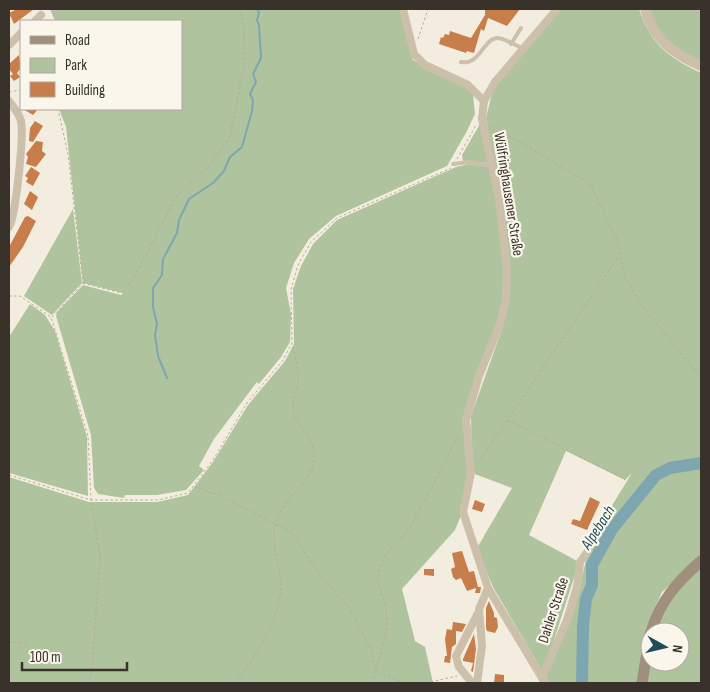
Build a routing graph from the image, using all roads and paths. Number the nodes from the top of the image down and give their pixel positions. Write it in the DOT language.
graph roads {
  1 [pos="240,9"];
  2 [pos="403,9"];
  3 [pos="428,9"];
  4 [pos="557,9"];
  5 [pos="645,9"];
  6 [pos="42,15"];
  7 [pos="36,20"];
  8 [pos="521,28"];
  9 [pos="20,33"];
  10 [pos="511,44"];
  11 [pos="9,45"];
  12 [pos="524,49"];
  13 [pos="414,54"];
  14 [pos="461,62"];
  15 [pos="701,66"];
  16 [pos="9,101"];
  17 [pos="484,101"];
  18 [pos="58,110"];
  19 [pos="480,119"];
  20 [pos="453,164"];
  21 [pos="492,166"];
  22 [pos="9,226"];
  23 [pos="619,255"];
  24 [pos="83,283"];
  25 [pos="9,296"];
  26 [pos="51,317"];
  27 [pos="292,343"];
  28 [pos="701,374"];
  29 [pos="466,420"];
  30 [pos="507,420"];
  31 [pos="471,473"];
  32 [pos="9,476"];
  33 [pos="626,480"];
  34 [pos="194,487"];
  35 [pos="91,500"];
  36 [pos="276,524"];
  37 [pos="588,551"];
  38 [pos="701,561"];
  39 [pos="488,588"];
  40 [pos="479,612"];
  41 [pos="654,622"];
  42 [pos="9,642"];
  43 [pos="26,643"];
  44 [pos="376,670"];
  45 [pos="464,674"];
  46 [pos="544,681"];
  47 [pos="88,683"];
  48 [pos="234,683"];
  49 [pos="371,683"];
  50 [pos="406,683"];
  51 [pos="426,683"];
  52 [pos="472,683"];
  53 [pos="477,683"];
  1 -- 24 [label="path"];
  2 -- 13 [label="street"];
  3 -- 13 [label="path"];
  4 -- 12 [label="street, Wülfringhausener Straße"];
  5 -- 15 [label="street"];
  6 -- 7 [label="street"];
  8 -- 10 [label="lane"];
  9 -- 11 [label="street"];
  10 -- 12 [label="lane"];
  10 -- 14 [label="lane"];
  12 -- 17 [label="street, Wülfringhausener Straße"];
  13 -- 17 [label="street"];
  16 -- 22 [label="street"];
  17 -- 19 [label="street, Wülfringhausener Straße"];
  18 -- 24 [label="path"];
  19 -- 20 [label="path"];
  19 -- 21 [label="street, Wülfringhausener Straße"];
  19 -- 23 [label="path"];
  20 -- 21 [label="lane"];
  20 -- 27 [label="path"];
  21 -- 29 [label="street, Wülfringhausener Straße"];
  23 -- 28 [label="path"];
  23 -- 30 [label="path"];
  24 -- 26 [label="path"];
  25 -- 26 [label="path"];
  26 -- 35 [label="path"];
  27 -- 34 [label="path"];
  27 -- 36 [label="path"];
  29 -- 31 [label="street, Wülfringhausener Straße"];
  29 -- 44 [label="path"];
  30 -- 31 [label="path"];
  30 -- 33 [label="path"];
  31 -- 39 [label="street, Wülfringhausener Straße"];
  32 -- 35 [label="path"];
  34 -- 35 [label="path"];
  34 -- 36 [label="path"];
  35 -- 47 [label="path"];
  36 -- 44 [label="path"];
  36 -- 48 [label="path"];
  37 -- 46 [label="street, Dahler Straße"];
  38 -- 41 [label="main road"];
  39 -- 40 [label="street"];
  39 -- 46 [label="street, Wülfringhausener Straße"];
  40 -- 45 [label="street"];
  40 -- 53 [label="street"];
  42 -- 43 [label="path"];
  44 -- 49 [label="path"];
  44 -- 50 [label="path"];
  45 -- 51 [label="path"];
  45 -- 52 [label="street"];
}
